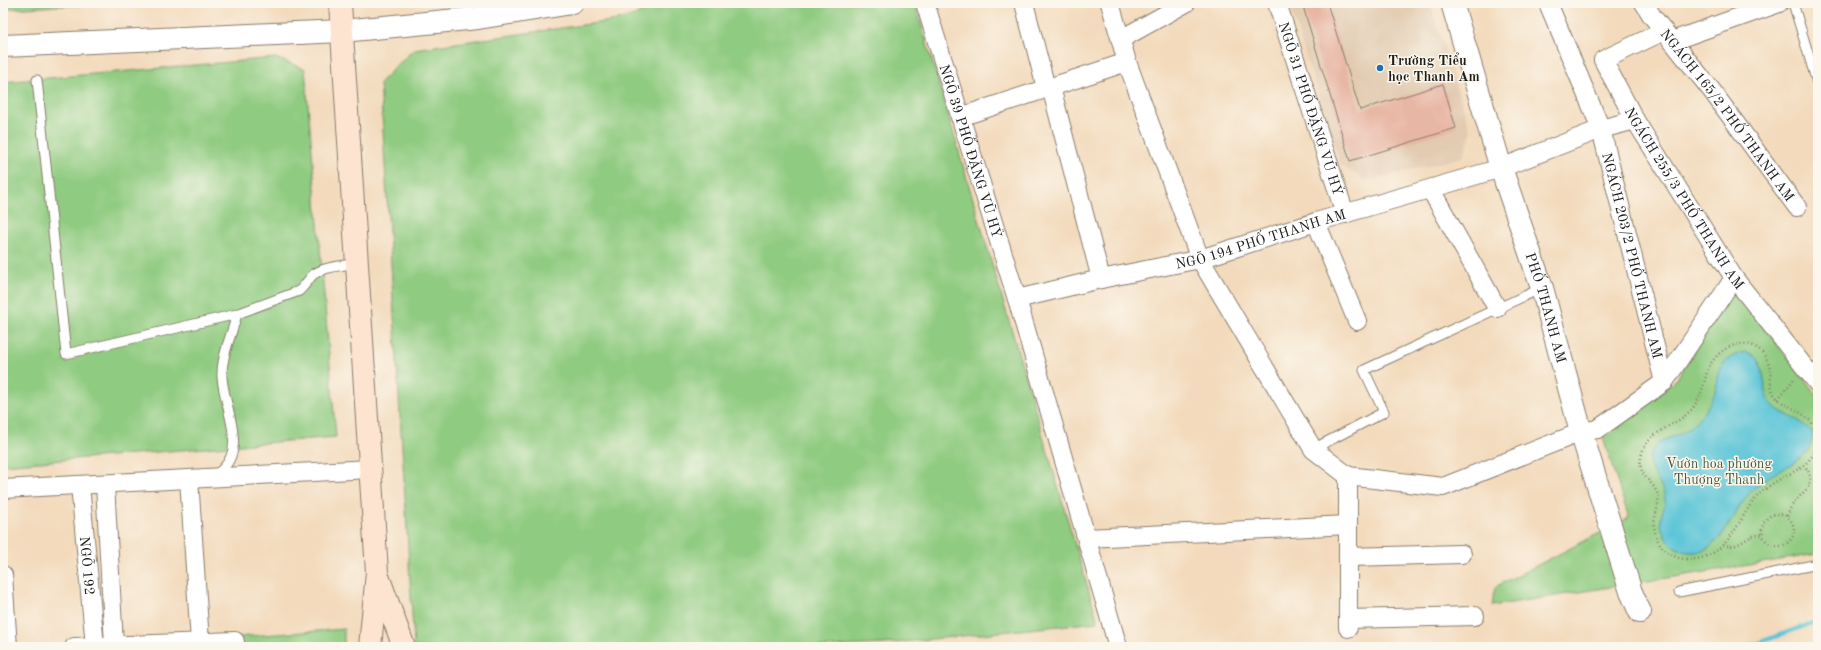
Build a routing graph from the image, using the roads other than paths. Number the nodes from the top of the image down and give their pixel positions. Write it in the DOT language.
graph roads {
  1 [pos="340,3"];
  2 [pos="572,3"];
  3 [pos="925,3"];
  4 [pos="1024,3"];
  5 [pos="1110,3"];
  6 [pos="1186,3"];
  7 [pos="1277,3"];
  8 [pos="1452,3"];
  9 [pos="1548,3"];
  10 [pos="1644,3"];
  11 [pos="1779,3"];
  12 [pos="1793,3"];
  13 [pos="342,31"];
  14 [pos="1668,36"];
  15 [pos="1121,39"];
  16 [pos="3,46"];
  17 [pos="1128,62"];
  18 [pos="36,80"];
  19 [pos="1818,86"];
  20 [pos="1048,88"];
  21 [pos="960,117"];
  22 [pos="1635,120"];
  23 [pos="1601,129"];
  24 [pos="1501,168"];
  25 [pos="1431,190"];
  26 [pos="1797,207"];
  27 [pos="1345,214"];
  28 [pos="1316,222"];
  29 [pos="1200,259"];
  30 [pos="357,263"];
  31 [pos="1734,278"];
  32 [pos="1101,279"];
  33 [pos="1542,288"];
  34 [pos="1017,299"];
  35 [pos="1497,308"];
  36 [pos="237,314"];
  37 [pos="1357,321"];
  38 [pos="1664,382"];
  39 [pos="1818,384"];
  40 [pos="1581,432"];
  41 [pos="1314,449"];
  42 [pos="370,469"];
  43 [pos="1348,476"];
  44 [pos="210,478"];
  45 [pos="189,479"];
  46 [pos="105,484"];
  47 [pos="80,485"];
  48 [pos="3,489"];
  49 [pos="1348,525"];
  50 [pos="1087,538"];
  51 [pos="1462,554"];
  52 [pos="1348,557"];
  53 [pos="1818,564"];
  54 [pos="377,572"];
  55 [pos="3,575"];
  56 [pos="1679,592"];
  57 [pos="1640,612"];
  58 [pos="1475,616"];
  59 [pos="235,641"];
  60 [pos="200,642"];
  61 [pos="114,645"];
  62 [pos="95,646"];
  63 [pos="8,647"];
  64 [pos="74,647"];
  65 [pos="370,647"];
  66 [pos="404,647"];
  67 [pos="1118,647"];
  1 -- 13 [label="main road"];
  2 -- 13 [label="street"];
  3 -- 21 [label="street, NGÕ 39 PHỐ ĐẶNG VŨ HỶ"];
  4 -- 20 [label="street"];
  5 -- 15 [label="street"];
  6 -- 15 [label="street"];
  7 -- 27 [label="street, NGÕ 31 PHỐ ĐẶNG VŨ HỶ"];
  8 -- 24 [label="street, PHỐ THANH AM"];
  9 -- 23 [label="street, NGÁCH 203/2 PHỐ THANH AM"];
  10 -- 14 [label="street, NGÁCH 165/2 PHỐ THANH AM"];
  11 -- 14 [label="street"];
  12 -- 19 [label="lane"];
  13 -- 16 [label="street"];
  13 -- 30 [label="main road"];
  14 -- 22 [label="street, NGÁCH 255/3 PHỐ THANH AM"];
  14 -- 26 [label="street, NGÁCH 165/2 PHỐ THANH AM"];
  15 -- 17 [label="street"];
  17 -- 20 [label="street"];
  17 -- 29 [label="street"];
  18 -- 36 [label="lane"];
  20 -- 21 [label="street"];
  20 -- 32 [label="street"];
  21 -- 34 [label="street, NGÕ 39 PHỐ ĐẶNG VŨ HỶ"];
  22 -- 23 [label="street, NGÕ 194 PHỐ THANH AM"];
  22 -- 31 [label="street, NGÁCH 255/3 PHỐ THANH AM"];
  23 -- 24 [label="street, NGÕ 194 PHỐ THANH AM"];
  23 -- 38 [label="street, NGÁCH 203/2 PHỐ THANH AM"];
  24 -- 25 [label="street, NGÕ 194 PHỐ THANH AM"];
  24 -- 33 [label="street, PHỐ THANH AM"];
  25 -- 27 [label="street, NGÕ 194 PHỐ THANH AM"];
  25 -- 35 [label="street"];
  27 -- 28 [label="street, NGÕ 194 PHỐ THANH AM"];
  28 -- 29 [label="street, NGÕ 194 PHỐ THANH AM"];
  28 -- 37 [label="street"];
  29 -- 32 [label="street, NGÕ 194 PHỐ THANH AM"];
  29 -- 41 [label="street"];
  30 -- 36 [label="lane"];
  30 -- 42 [label="main road"];
  31 -- 38 [label="street"];
  31 -- 39 [label="street, NGÁCH 255/3 PHỐ THANH AM"];
  32 -- 34 [label="street, NGÕ 194 PHỐ THANH AM"];
  33 -- 35 [label="lane"];
  33 -- 40 [label="street, PHỐ THANH AM"];
  34 -- 50 [label="street, NGÕ 39 PHỐ ĐẶNG VŨ HỶ"];
  35 -- 41 [label="lane"];
  36 -- 44 [label="lane"];
  38 -- 40 [label="street"];
  40 -- 43 [label="street"];
  40 -- 57 [label="street, PHỐ THANH AM"];
  41 -- 43 [label="street"];
  42 -- 44 [label="street"];
  42 -- 54 [label="main road"];
  43 -- 49 [label="street"];
  44 -- 45 [label="street"];
  45 -- 46 [label="street"];
  45 -- 60 [label="street"];
  46 -- 47 [label="street"];
  46 -- 61 [label="street"];
  47 -- 48 [label="street"];
  47 -- 62 [label="street, NGÕ 192"];
  49 -- 50 [label="street"];
  49 -- 52 [label="street"];
  50 -- 67 [label="street, NGÕ 39 PHỐ ĐẶNG VŨ HỶ"];
  51 -- 52 [label="street"];
  52 -- 58 [label="street"];
  53 -- 56 [label="lane"];
  54 -- 65 [label="main road"];
  54 -- 66 [label="main road"];
  55 -- 63 [label="street"];
  59 -- 60 [label="street"];
  60 -- 61 [label="street"];
  61 -- 62 [label="street"];
  62 -- 64 [label="street"];
}
